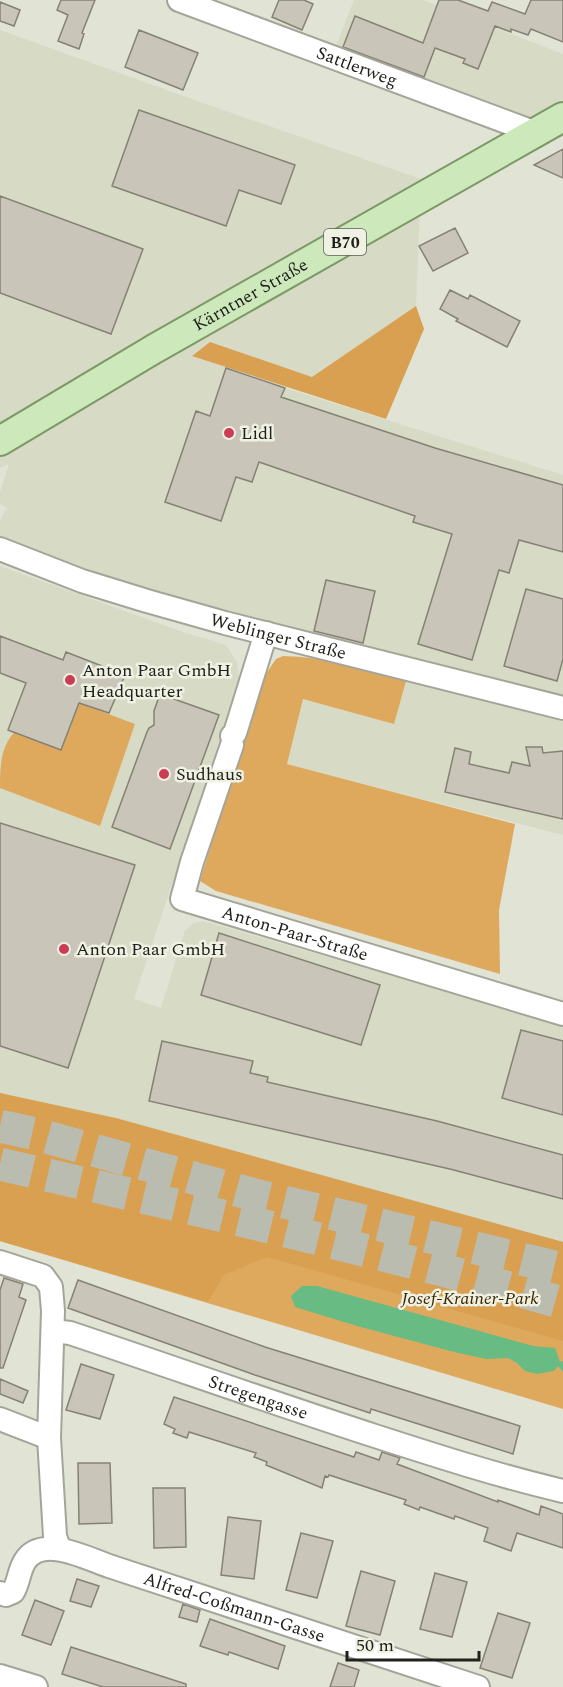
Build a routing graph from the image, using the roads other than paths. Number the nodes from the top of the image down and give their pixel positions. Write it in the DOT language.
graph roads {
  1 [pos="179,0"];
  2 [pos="563,117"];
  3 [pos="536,133"];
  4 [pos="0,441"];
  5 [pos="0,549"];
  6 [pos="266,633"];
  7 [pos="563,708"];
  8 [pos="563,1014"];
  9 [pos="0,1262"];
  10 [pos="52,1331"];
  11 [pos="0,1419"];
  12 [pos="49,1438"];
  13 [pos="563,1491"];
  14 [pos="59,1548"];
  15 [pos="0,1593"];
  16 [pos="0,1676"];
  17 [pos="36,1687"];
  18 [pos="477,1687"];
  1 -- 3 [label="street, Sattlerweg"];
  2 -- 3 [label="main road, Kärntner Straße / B70"];
  3 -- 4 [label="main road, Kärntner Straße / B70"];
  5 -- 6 [label="street, Weblinger Straße"];
  6 -- 7 [label="street, Weblinger Straße"];
  6 -- 8 [label="street, Anton-Paar-Straße"];
  9 -- 10 [label="street"];
  10 -- 12 [label="street"];
  10 -- 13 [label="street, Stregengasse"];
  11 -- 12 [label="street"];
  12 -- 14 [label="street"];
  14 -- 15 [label="street"];
  14 -- 18 [label="street, Alfred-Coßmann-Gasse"];
  16 -- 17 [label="street"];
}
